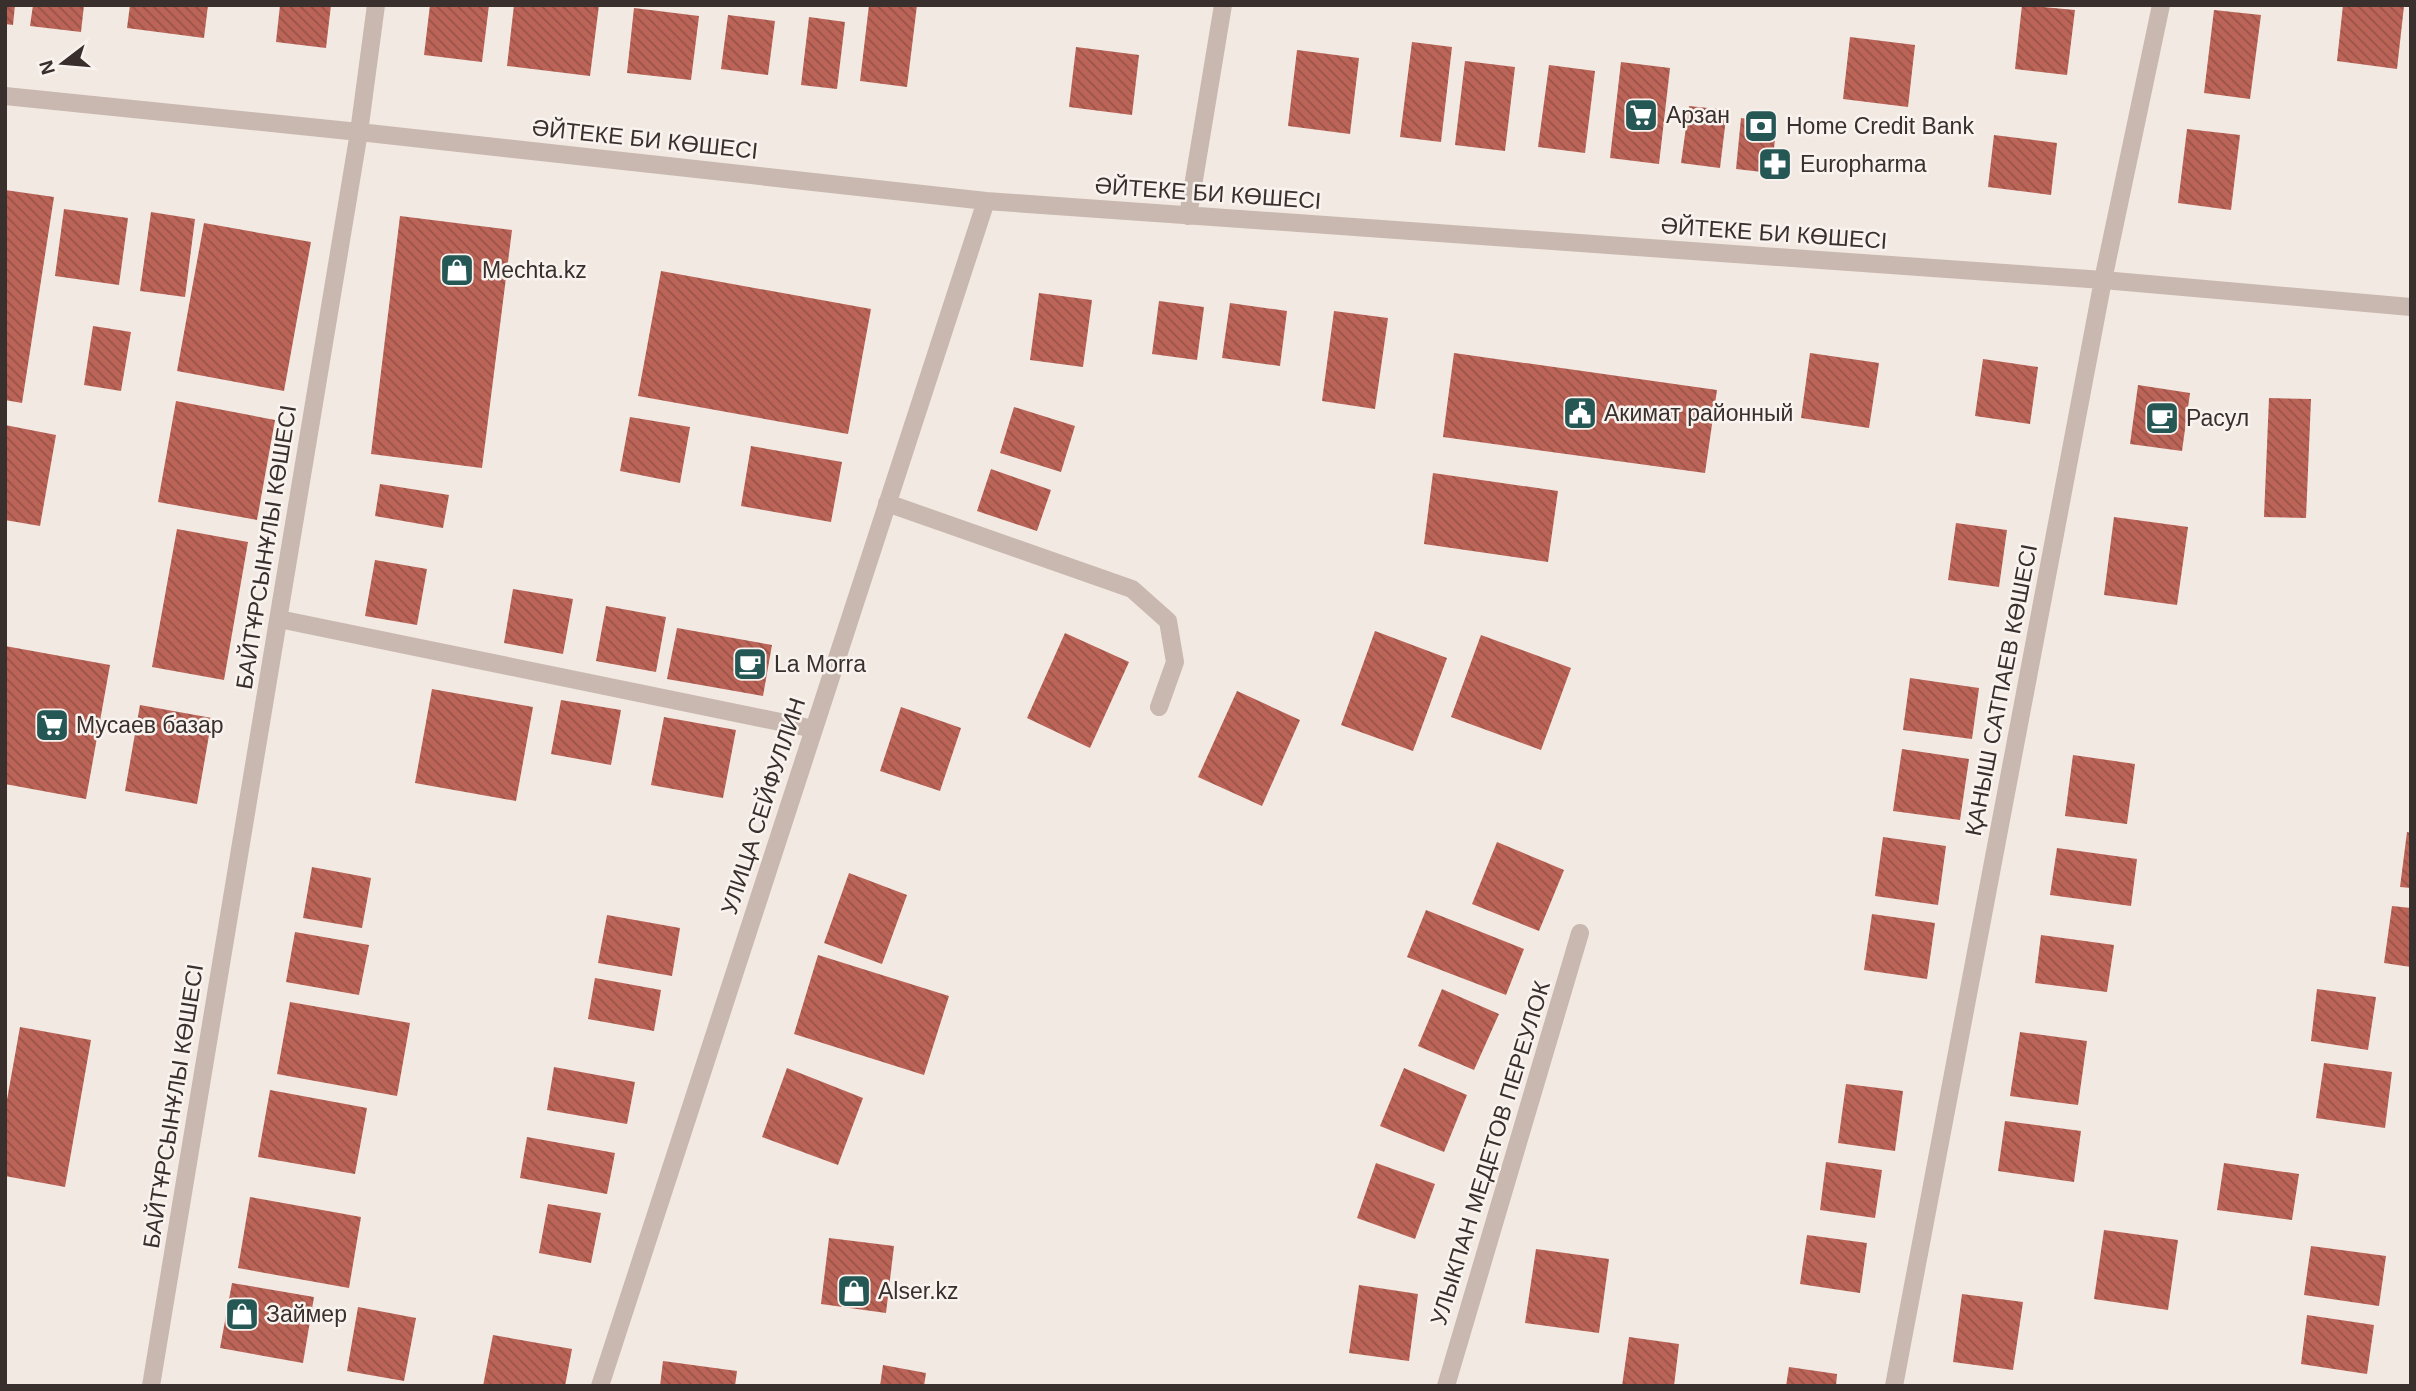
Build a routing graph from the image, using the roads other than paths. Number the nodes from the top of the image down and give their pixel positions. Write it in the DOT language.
graph roads {
  1 [pos="376,5"];
  2 [pos="1223,5"];
  3 [pos="2161,5"];
  4 [pos="5,96"];
  5 [pos="359,132"];
  6 [pos="986,201"];
  7 [pos="1188,216"];
  8 [pos="2103,280"];
  9 [pos="2411,307"];
  10 [pos="887,503"];
  11 [pos="279,619"];
  12 [pos="1159,708"];
  13 [pos="814,729"];
  14 [pos="1580,933"];
  15 [pos="151,1386"];
  16 [pos="600,1386"];
  17 [pos="1446,1386"];
  18 [pos="1894,1386"];
  1 -- 5 [label="street, БАЙТҰРСЫНҰЛЫ КӨШЕСІ"];
  2 -- 7 [label="street"];
  3 -- 8 [label="street, ҚАНЫШ САТПАЕВ КӨШЕСІ"];
  4 -- 5 [label="street, ӘЙТЕКЕ БИ КӨШЕСІ"];
  5 -- 6 [label="street, ӘЙТЕКЕ БИ КӨШЕСІ"];
  5 -- 11 [label="street, БАЙТҰРСЫНҰЛЫ КӨШЕСІ"];
  6 -- 7 [label="street, ӘЙТЕКЕ БИ КӨШЕСІ"];
  6 -- 10 [label="street, УЛИЦА СЕЙФУЛЛИН"];
  7 -- 8 [label="street, ӘЙТЕКЕ БИ КӨШЕСІ"];
  8 -- 9 [label="street, ӘЙТЕКЕ БИ КӨШЕСІ"];
  8 -- 18 [label="street, ҚАНЫШ САТПАЕВ КӨШЕСІ"];
  10 -- 12 [label="street"];
  10 -- 13 [label="street, УЛИЦА СЕЙФУЛЛИН"];
  11 -- 13 [label="street"];
  11 -- 15 [label="street, БАЙТҰРСЫНҰЛЫ КӨШЕСІ"];
  13 -- 16 [label="street, УЛИЦА СЕЙФУЛЛИН"];
  14 -- 17 [label="street, УЛЫКПАН МЕДЕТОВ ПЕРЕУЛОК"];
}
